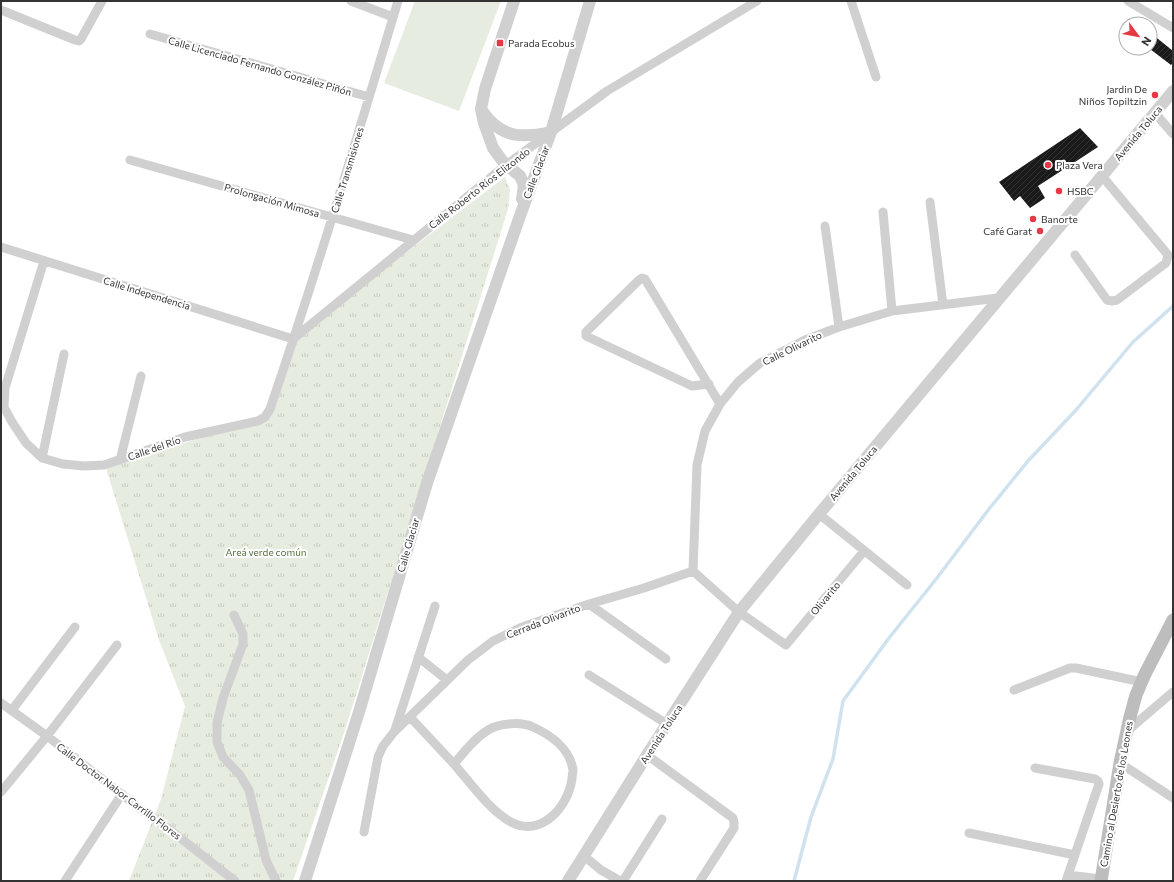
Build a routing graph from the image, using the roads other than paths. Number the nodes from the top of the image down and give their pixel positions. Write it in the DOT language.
graph roads {
  1 [pos="351,1"];
  2 [pos="398,1"];
  3 [pos="514,1"];
  4 [pos="590,1"];
  5 [pos="757,1"];
  6 [pos="851,1"];
  7 [pos="1128,1"];
  8 [pos="98,2"];
  9 [pos="1,10"];
  10 [pos="393,17"];
  11 [pos="1173,28"];
  12 [pos="150,34"];
  13 [pos="876,77"];
  14 [pos="1173,91"];
  15 [pos="369,97"];
  16 [pos="481,109"];
  17 [pos="1155,113"];
  18 [pos="551,132"];
  19 [pos="1173,134"];
  20 [pos="130,160"];
  21 [pos="506,165"];
  22 [pos="1102,176"];
  23 [pos="930,202"];
  24 [pos="883,212"];
  25 [pos="521,213"];
  26 [pos="333,217"];
  27 [pos="825,226"];
  28 [pos="413,240"];
  29 [pos="1,247"];
  30 [pos="1075,255"];
  31 [pos="44,261"];
  32 [pos="998,298"];
  33 [pos="942,305"];
  34 [pos="892,311"];
  35 [pos="839,327"];
  36 [pos="294,339"];
  37 [pos="64,354"];
  38 [pos="141,376"];
  39 [pos="709,384"];
  40 [pos="720,404"];
  41 [pos="42,458"];
  42 [pos="120,460"];
  43 [pos="819,514"];
  44 [pos="864,551"];
  45 [pos="694,571"];
  46 [pos="907,585"];
  47 [pos="589,604"];
  48 [pos="435,606"];
  49 [pos="739,612"];
  50 [pos="234,615"];
  51 [pos="1173,620"];
  52 [pos="76,627"];
  53 [pos="117,645"];
  54 [pos="418,657"];
  55 [pos="666,658"];
  56 [pos="589,675"];
  57 [pos="447,680"];
  58 [pos="1142,682"];
  59 [pos="1014,690"];
  60 [pos="1173,692"];
  61 [pos="1,702"];
  62 [pos="12,710"];
  63 [pos="410,717"];
  64 [pos="667,724"];
  65 [pos="394,732"];
  66 [pos="1126,732"];
  67 [pos="47,736"];
  68 [pos="647,755"];
  69 [pos="1120,763"];
  70 [pos="454,764"];
  71 [pos="1035,768"];
  72 [pos="1,792"];
  73 [pos="122,794"];
  74 [pos="1173,798"];
  75 [pos="662,819"];
  76 [pos="364,832"];
  77 [pos="969,833"];
  78 [pos="1075,855"];
  79 [pos="584,856"];
  80 [pos="1067,878"];
  81 [pos="1101,880"];
  82 [pos="65,881"];
  83 [pos="235,881"];
  84 [pos="276,881"];
  85 [pos="305,881"];
  86 [pos="568,881"];
  87 [pos="621,881"];
  88 [pos="700,881"];
  1 -- 10 [label="street"];
  2 -- 10 [label="street, Calle Transmisiones"];
  3 -- 16 [label="street"];
  4 -- 18 [label="street, Calle Glaciar"];
  5 -- 18 [label="street, Calle Roberto Ríos Elizondo"];
  6 -- 13 [label="street"];
  7 -- 11 [label="street"];
  8 -- 9 [label="street"];
  10 -- 15 [label="street, Calle Transmisiones"];
  12 -- 15 [label="street, Calle Licenciado Fernando González Piñón"];
  14 -- 17 [label="street, Avenida Toluca"];
  15 -- 26 [label="street, Calle Transmisiones"];
  16 -- 18 [label="street"];
  16 -- 21 [label="street, Calle Glaciar"];
  17 -- 19 [label="street"];
  17 -- 22 [label="street, Avenida Toluca"];
  18 -- 21 [label="street, Calle Roberto Ríos Elizondo"];
  18 -- 25 [label="street, Calle Glaciar"];
  20 -- 26 [label="street, Prolongación Mimosa"];
  21 -- 25 [label="street, Calle Glaciar"];
  21 -- 28 [label="street, Calle Roberto Ríos Elizondo"];
  22 -- 30 [label="street"];
  22 -- 32 [label="street, Avenida Toluca"];
  23 -- 33 [label="street"];
  24 -- 34 [label="street"];
  25 -- 85 [label="street, Calle Glaciar"];
  26 -- 28 [label="street, Prolongación Mimosa"];
  26 -- 36 [label="street, Calle Transmisiones"];
  27 -- 35 [label="street"];
  28 -- 36 [label="street, Calle Roberto Ríos Elizondo"];
  29 -- 31 [label="street, Calle Independencia"];
  31 -- 36 [label="street, Calle Independencia"];
  31 -- 41 [label="street, Calle del Río"];
  32 -- 33 [label="street, Calle Olivarito"];
  32 -- 43 [label="street, Avenida Toluca"];
  33 -- 34 [label="street, Calle Olivarito"];
  34 -- 35 [label="street, Calle Olivarito"];
  35 -- 40 [label="street, Calle Olivarito"];
  36 -- 42 [label="street, Calle del Río"];
  37 -- 41 [label="street"];
  38 -- 42 [label="street"];
  39 -- 39 [label="street"];
  39 -- 40 [label="street"];
  40 -- 45 [label="street, Calle Olivarito"];
  41 -- 42 [label="street, Calle del Río"];
  43 -- 44 [label="street"];
  43 -- 49 [label="street, Avenida Toluca"];
  44 -- 46 [label="street"];
  44 -- 49 [label="street, Olivarito"];
  45 -- 47 [label="street, Cerrada Olivarito"];
  45 -- 49 [label="street"];
  47 -- 55 [label="street"];
  47 -- 57 [label="street, Cerrada Olivarito"];
  48 -- 54 [label="street"];
  49 -- 64 [label="street, Avenida Toluca"];
  50 -- 84 [label="street"];
  51 -- 58 [label="main road, Camino al Desierto de los Leones"];
  52 -- 62 [label="street"];
  53 -- 67 [label="street"];
  54 -- 57 [label="street"];
  54 -- 65 [label="street"];
  56 -- 64 [label="street"];
  57 -- 63 [label="street, Cerrada Olivarito"];
  58 -- 59 [label="street"];
  58 -- 66 [label="main road, Camino al Desierto de los Leones"];
  60 -- 66 [label="street"];
  61 -- 62 [label="street, Calle Doctor Nabor Carrillo Flores"];
  62 -- 67 [label="street, Calle Doctor Nabor Carrillo Flores"];
  63 -- 65 [label="street, Cerrada Olivarito"];
  63 -- 70 [label="street"];
  64 -- 68 [label="street, Avenida Toluca"];
  65 -- 76 [label="street, Cerrada Olivarito"];
  66 -- 69 [label="main road, Camino al Desierto de los Leones"];
  67 -- 72 [label="street"];
  67 -- 73 [label="street, Calle Doctor Nabor Carrillo Flores"];
  68 -- 79 [label="street, Avenida Toluca"];
  68 -- 88 [label="street"];
  69 -- 74 [label="street"];
  69 -- 81 [label="main road, Camino al Desierto de los Leones"];
  70 -- 70 [label="street"];
  71 -- 78 [label="street"];
  73 -- 82 [label="street"];
  73 -- 83 [label="street, Calle Doctor Nabor Carrillo Flores"];
  75 -- 87 [label="street"];
  77 -- 78 [label="street"];
  78 -- 80 [label="street"];
  79 -- 86 [label="street, Avenida Toluca"];
  79 -- 87 [label="street"];
  80 -- 81 [label="street"];
}
